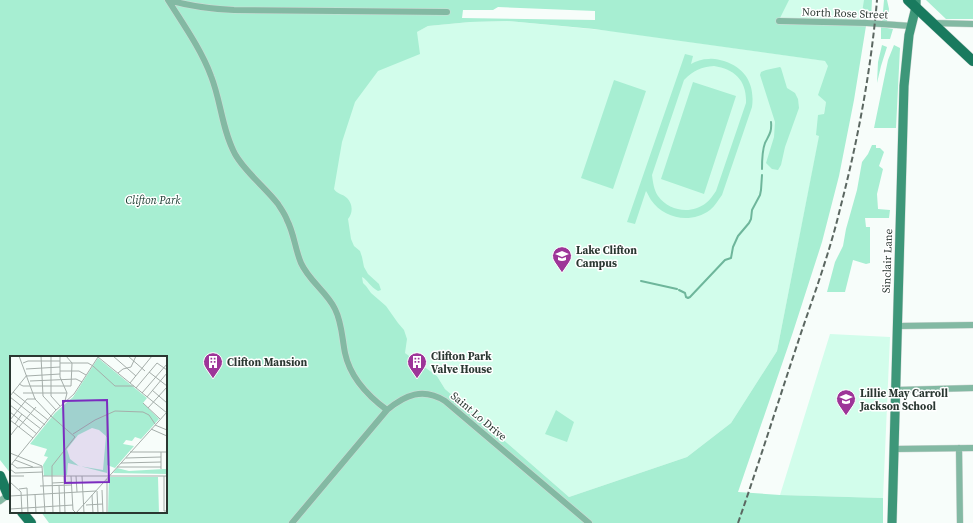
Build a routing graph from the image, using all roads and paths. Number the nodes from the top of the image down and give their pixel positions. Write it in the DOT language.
graph roads {
  1 [pos="168,0"];
  2 [pos="913,2"];
  3 [pos="447,12"];
  4 [pos="779,21"];
  5 [pos="933,23"];
  6 [pos="973,24"];
  7 [pos="911,26"];
  8 [pos="973,62"];
  9 [pos="973,325"];
  10 [pos="898,326"];
  11 [pos="973,388"];
  12 [pos="896,390"];
  13 [pos="387,410"];
  14 [pos="959,448"];
  15 [pos="973,448"];
  16 [pos="894,449"];
  17 [pos="0,476"];
  18 [pos="0,487"];
  19 [pos="4,496"];
  20 [pos="23,513"];
  21 [pos="31,523"];
  22 [pos="292,523"];
  23 [pos="589,523"];
  24 [pos="892,523"];
  25 [pos="960,523"];
  1 -- 3 [label="street"];
  1 -- 13 [label="street"];
  2 -- 5 [label="main road"];
  2 -- 7 [label="main road, Sinclair Lane"];
  4 -- 7 [label="street, North Rose Street"];
  5 -- 6 [label="street"];
  5 -- 8 [label="main road"];
  7 -- 10 [label="main road, Sinclair Lane"];
  9 -- 10 [label="street"];
  10 -- 12 [label="main road, Sinclair Lane"];
  11 -- 12 [label="street"];
  12 -- 16 [label="main road, Sinclair Lane"];
  13 -- 22 [label="street, Saint Lo Drive"];
  13 -- 23 [label="street, Saint Lo Drive"];
  14 -- 15 [label="street"];
  14 -- 16 [label="street"];
  14 -- 25 [label="street"];
  16 -- 24 [label="main road, Sinclair Lane"];
  17 -- 19 [label="main road"];
  18 -- 19 [label="main road"];
  20 -- 21 [label="main road"];
}
